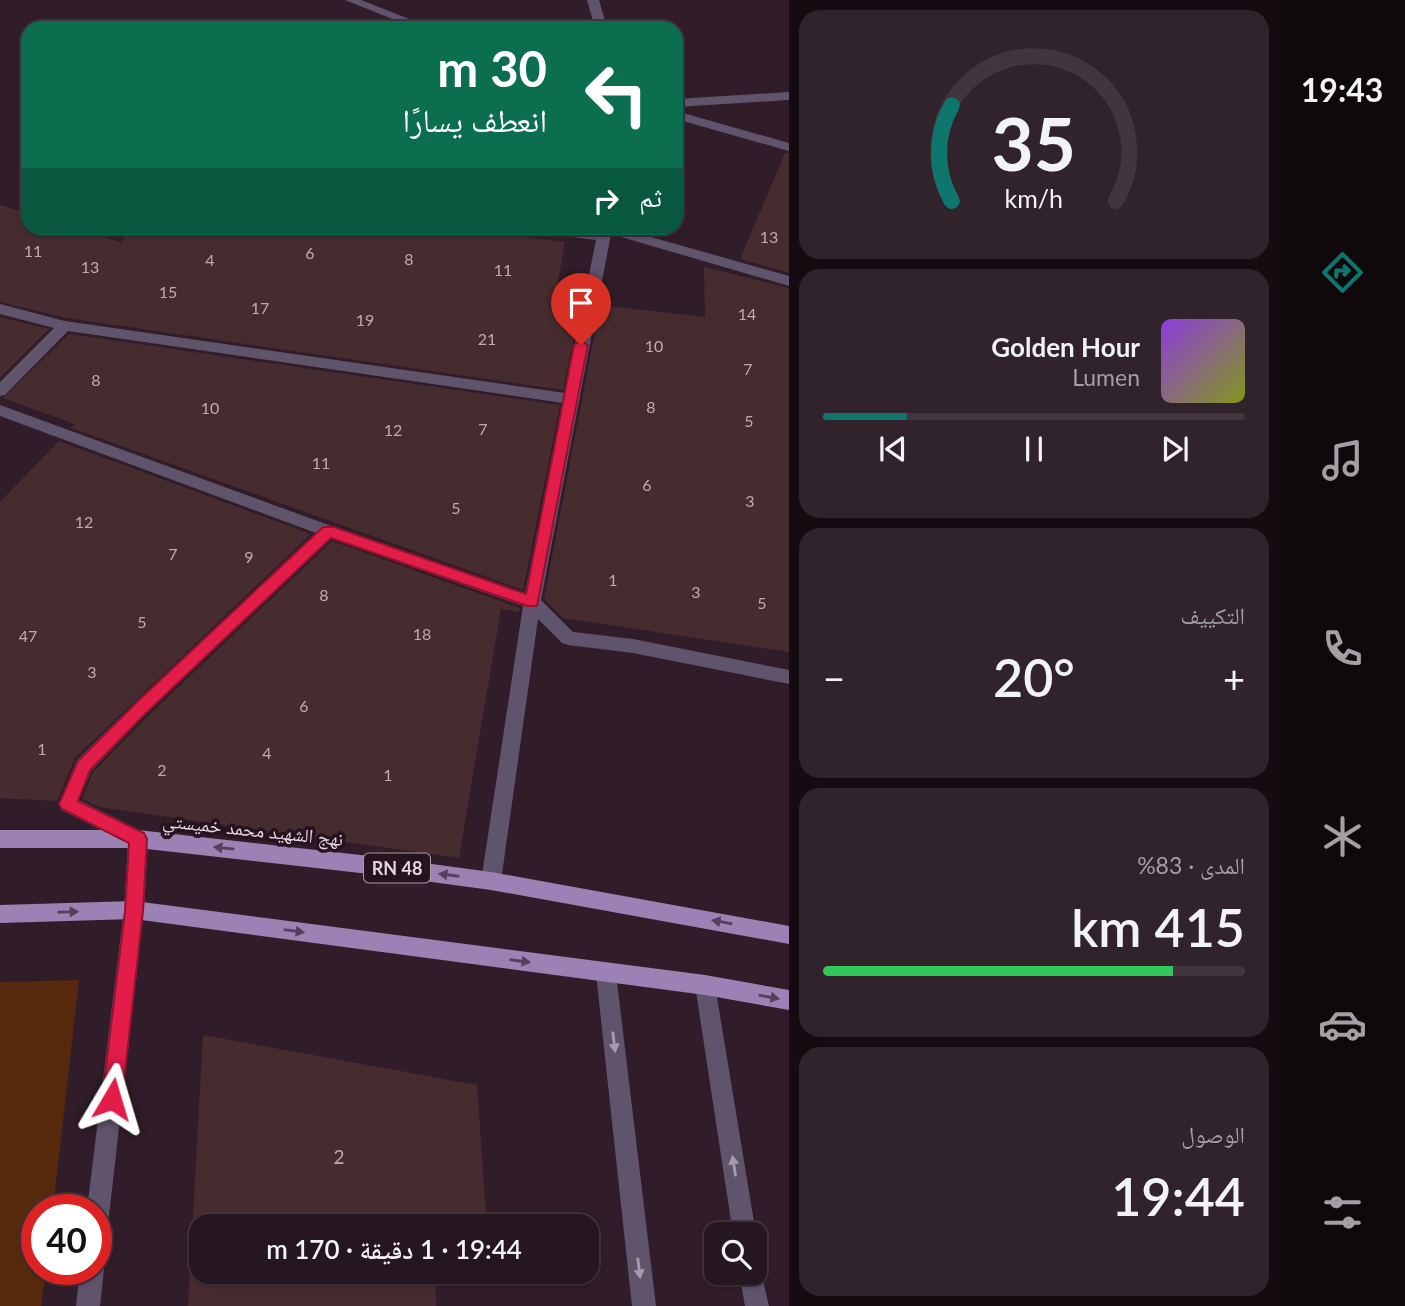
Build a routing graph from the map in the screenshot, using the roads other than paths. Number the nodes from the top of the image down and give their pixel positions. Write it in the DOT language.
graph roads {
  1 [pos="351,0"];
  2 [pos="593,0"];
  3 [pos="407,21"];
  4 [pos="599,21"];
  5 [pos="789,96"];
  6 [pos="683,103"];
  7 [pos="683,117"];
  8 [pos="789,147"];
  9 [pos="603,235"];
  10 [pos="619,235"];
  11 [pos="789,281"];
  12 [pos="0,309"];
  13 [pos="65,326"];
  14 [pos="0,391"];
  15 [pos="570,400"];
  16 [pos="0,410"];
  17 [pos="328,531"];
  18 [pos="532,602"];
  19 [pos="789,677"];
  20 [pos="0,839"];
  21 [pos="138,839"];
  22 [pos="491,881"];
  23 [pos="134,911"];
  24 [pos="0,914"];
  25 [pos="789,935"];
  26 [pos="606,974"];
  27 [pos="705,985"];
  28 [pos="789,1000"];
  29 [pos="101,1194"];
  30 [pos="743,1222"];
  31 [pos="90,1285"];
  32 [pos="753,1285"];
  33 [pos="88,1306"];
  34 [pos="644,1306"];
  35 [pos="757,1306"];
  1 -- 3 [label="street"];
  2 -- 4 [label="street"];
  5 -- 6 [label="street"];
  7 -- 8 [label="street"];
  9 -- 15 [label="street"];
  10 -- 11 [label="street"];
  12 -- 13 [label="street"];
  13 -- 14 [label="street"];
  13 -- 15 [label="street"];
  15 -- 18 [label="street"];
  16 -- 17 [label="street"];
  17 -- 18 [label="street"];
  17 -- 21 [label="street"];
  18 -- 19 [label="street"];
  18 -- 22 [label="street"];
  20 -- 21 [label="main road, نهج الشهيد محمد خميستي / RN 48"];
  22 -- 21 [label="main road, نهج الشهيد محمد خميستي / RN 48, one-way"];
  21 -- 23 [label="street"];
  25 -- 22 [label="main road, نهج الشهيد محمد خميستي / RN 48, one-way"];
  24 -- 23 [label="main road, one-way"];
  23 -- 26 [label="main road, one-way"];
  23 -- 29 [label="street"];
  26 -- 27 [label="main road"];
  26 -- 34 [label="street, one-way"];
  27 -- 28 [label="main road, one-way"];
  30 -- 27 [label="street, one-way"];
  31 -- 33 [label="street"];
  32 -- 35 [label="street"];
}
